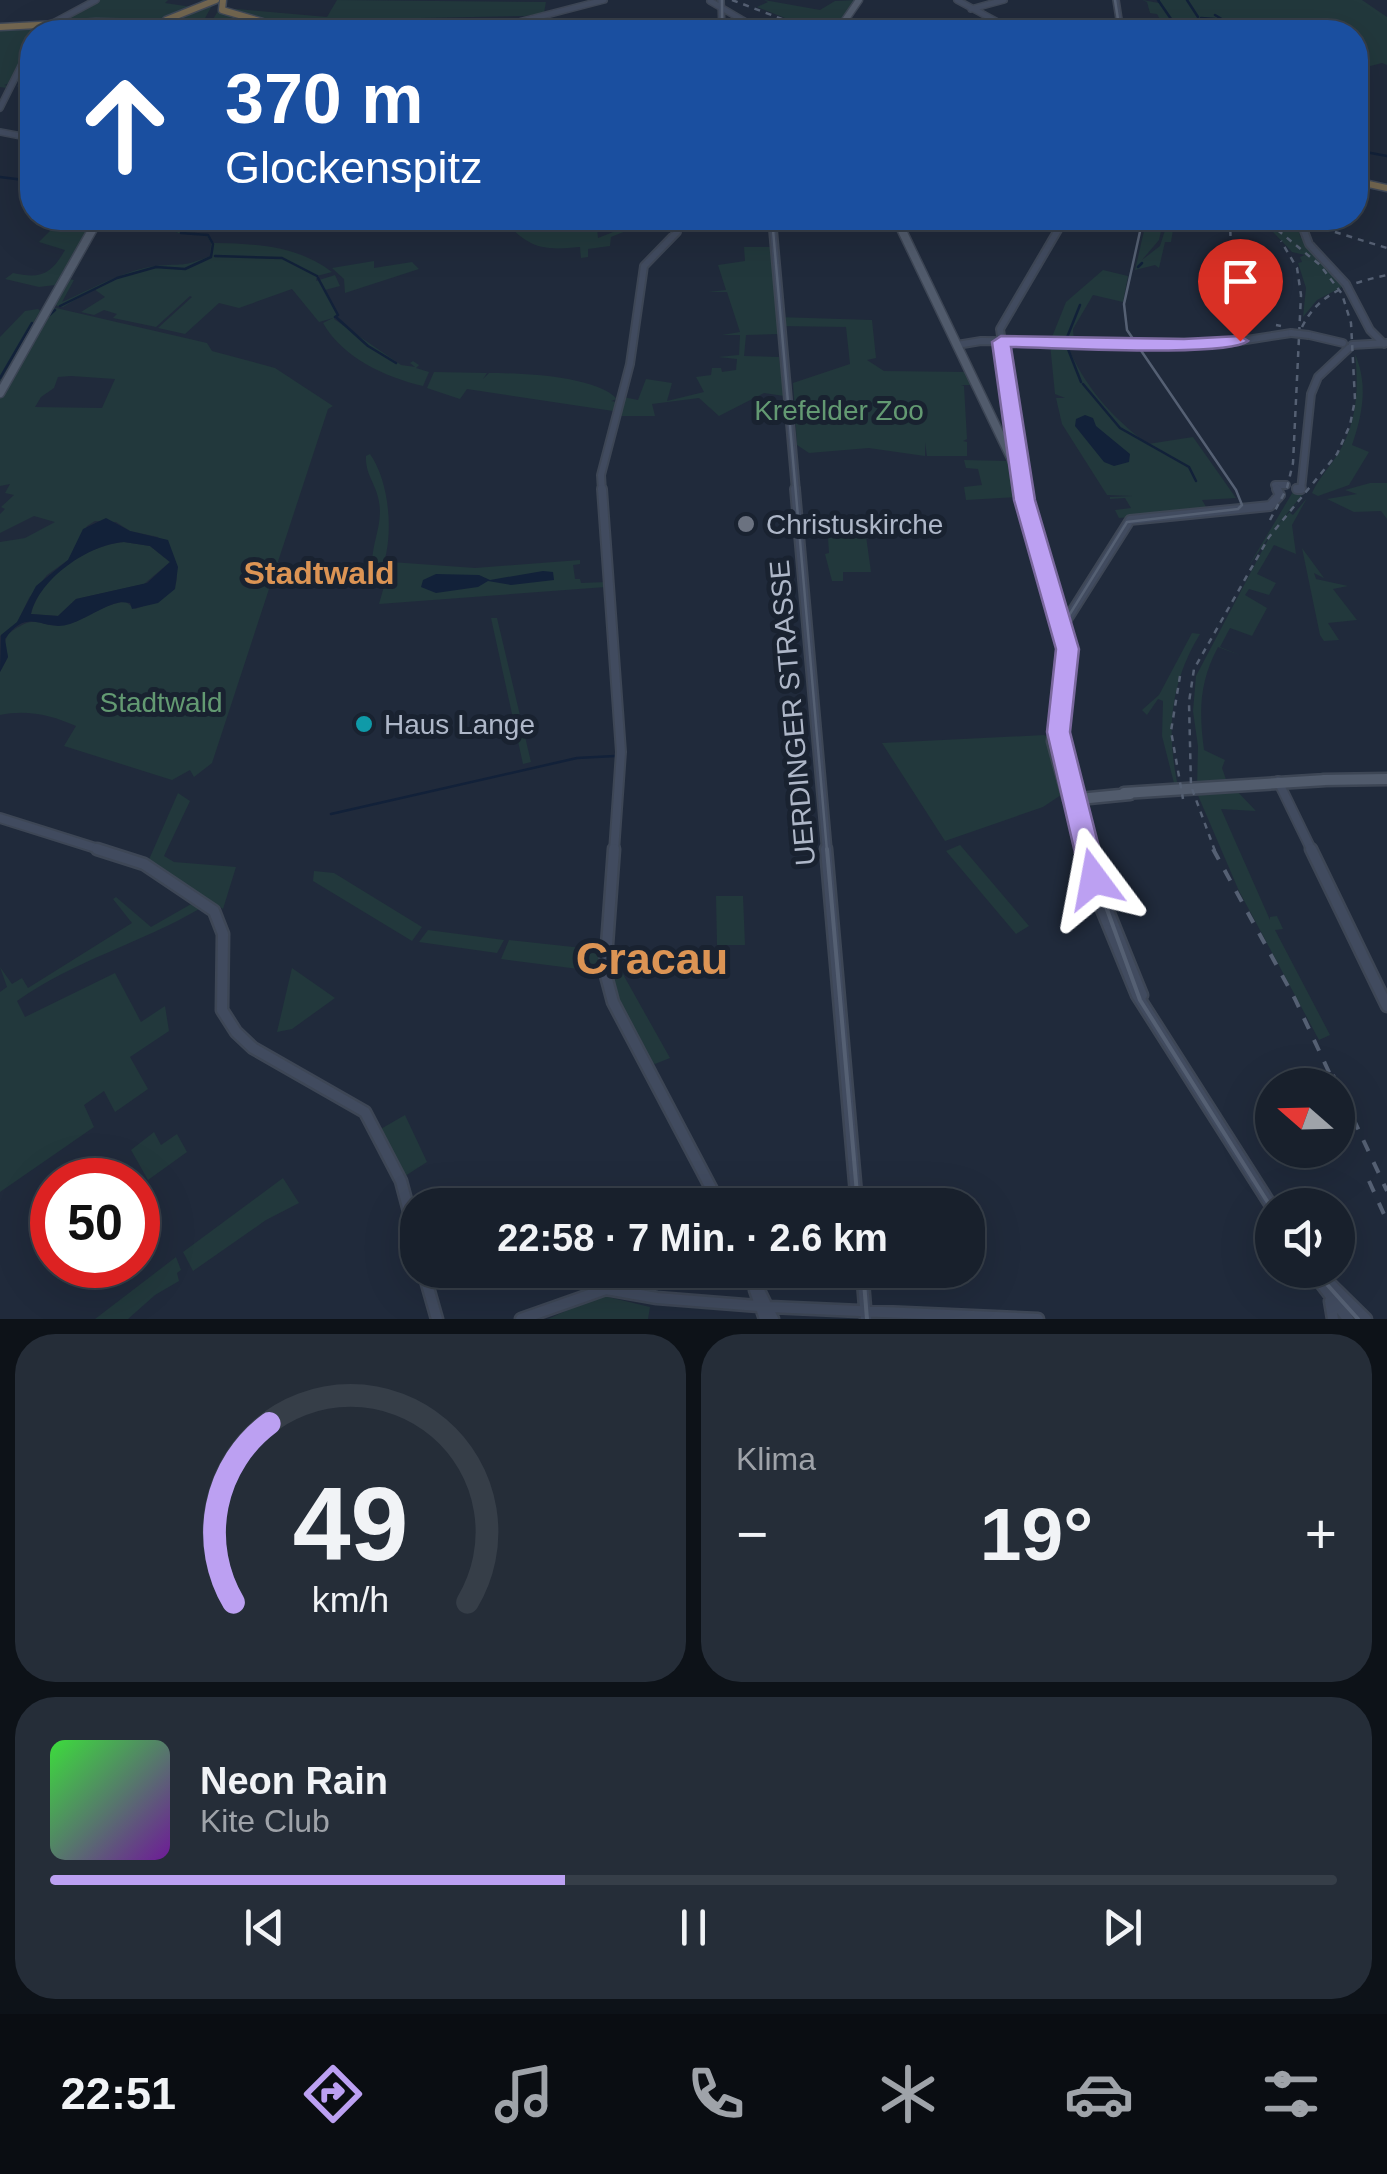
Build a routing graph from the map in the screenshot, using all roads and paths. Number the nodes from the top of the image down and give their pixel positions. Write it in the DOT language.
graph roads {
  1 [pos="96,0"];
  2 [pos="219,0"];
  3 [pos="604,0"];
  4 [pos="859,0"];
  5 [pos="957,0"];
  6 [pos="1004,0"];
  7 [pos="710,1"];
  8 [pos="723,6"];
  9 [pos="971,9"];
  10 [pos="59,20"];
  11 [pos="154,20"];
  12 [pos="243,20"];
  13 [pos="520,20"];
  14 [pos="745,20"];
  15 [pos="844,20"];
  16 [pos="993,20"];
  17 [pos="20,69"];
  18 [pos="12,85"];
  19 [pos="0,86"];
  20 [pos="0,108"];
  21 [pos="90,230"];
  22 [pos="676,230"];
  23 [pos="773,230"];
  24 [pos="904,230"];
  25 [pos="1058,230"];
  26 [pos="1304,230"];
  27 [pos="1001,342"];
  28 [pos="959,344"];
  29 [pos="1385,344"];
  30 [pos="1348,345"];
  31 [pos="0,389"];
  32 [pos="1013,425"];
  33 [pos="1007,440"];
  34 [pos="1016,460"];
  35 [pos="1286,485"];
  36 [pos="1299,489"];
  37 [pos="1062,625"];
  38 [pos="1382,779"];
  39 [pos="1276,785"];
  40 [pos="1242,786"];
  41 [pos="1075,795"];
  42 [pos="0,818"];
  43 [pos="1387,1006"];
  44 [pos="403,1188"];
  45 [pos="711,1188"];
  46 [pos="856,1188"];
  47 [pos="1259,1188"];
  48 [pos="428,1288"];
  49 [pos="750,1288"];
  50 [pos="754,1288"];
  51 [pos="757,1288"];
  52 [pos="864,1288"];
  53 [pos="1323,1288"];
  54 [pos="1333,1288"];
  55 [pos="1326,1293"];
  56 [pos="740,1304"];
  57 [pos="769,1314"];
  58 [pos="866,1314"];
  59 [pos="437,1319"];
  60 [pos="521,1319"];
  61 [pos="1038,1319"];
  62 [pos="1333,1319"];
  63 [pos="1348,1319"];
  64 [pos="1366,1319"];
  1 -- 10 [label="main road, bridge"];
  2 -- 11 [label="highway"];
  2 -- 12 [label="highway"];
  3 -- 13 [label="main road"];
  4 -- 15 [label="main road"];
  5 -- 9 [label="main road"];
  6 -- 9 [label="main road"];
  7 -- 8 [label="main road"];
  8 -- 14 [label="main road"];
  9 -- 16 [label="main road"];
  17 -- 18 [label="main road"];
  18 -- 19 [label="main road"];
  18 -- 20 [label="main road"];
  21 -- 31 [label="main road"];
  22 -- 45 [label="main road"];
  23 -- 46 [label="main road, UERDINGER STRASSE"];
  24 -- 28 [label="main road"];
  25 -- 27 [label="main road"];
  26 -- 29 [label="main road"];
  27 -- 28 [label="main road"];
  27 -- 30 [label="main road, bridge"];
  27 -- 32 [label="main road"];
  28 -- 33 [label="main road"];
  29 -- 30 [label="main road"];
  30 -- 36 [label="main road"];
  32 -- 33 [label="main road"];
  32 -- 34 [label="main road"];
  33 -- 34 [label="main road"];
  34 -- 37 [label="main road"];
  35 -- 37 [label="main road"];
  37 -- 41 [label="main road"];
  38 -- 39 [label="main road"];
  39 -- 40 [label="main road"];
  39 -- 40 [label="main road"];
  39 -- 43 [label="main road"];
  40 -- 41 [label="main road"];
  41 -- 47 [label="main road"];
  42 -- 44 [label="main road"];
  48 -- 59 [label="main road"];
  49 -- 56 [label="main road"];
  50 -- 57 [label="main road"];
  51 -- 57 [label="main road"];
  52 -- 58 [label="main road"];
  53 -- 55 [label="main road"];
  54 -- 64 [label="main road"];
  55 -- 62 [label="main road"];
  55 -- 63 [label="main road"];
  56 -- 57 [label="main road"];
  56 -- 60 [label="main road"];
  57 -- 58 [label="main road"];
  58 -- 61 [label="main road"];
}
